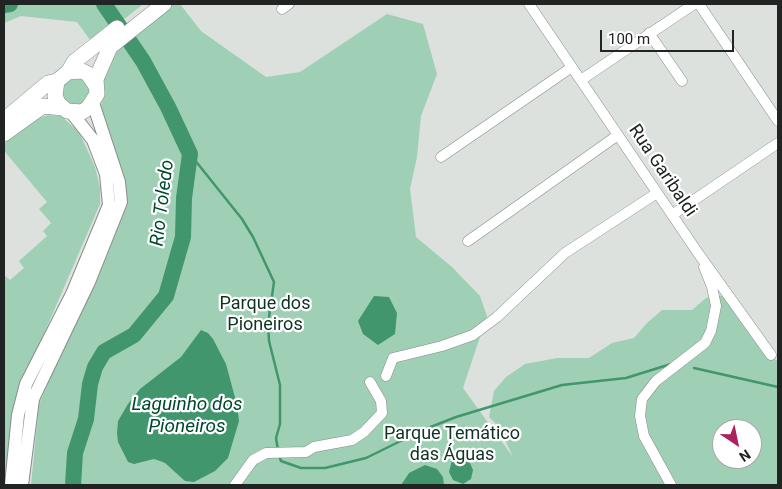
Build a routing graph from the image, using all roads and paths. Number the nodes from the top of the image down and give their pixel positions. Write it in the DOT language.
graph roads {
  1 [pos="148,4"];
  2 [pos="164,4"];
  3 [pos="529,4"];
  4 [pos="694,4"];
  5 [pos="699,4"];
  6 [pos="137,19"];
  7 [pos="649,33"];
  8 [pos="107,42"];
  9 [pos="572,67"];
  10 [pos="62,76"];
  11 [pos="581,80"];
  12 [pos="682,81"];
  13 [pos="96,86"];
  14 [pos="93,103"];
  15 [pos="67,110"];
  16 [pos="4,120"];
  17 [pos="778,121"];
  18 [pos="4,134"];
  19 [pos="618,135"];
  20 [pos="778,143"];
  21 [pos="441,157"];
  22 [pos="657,193"];
  23 [pos="672,215"];
  24 [pos="468,241"];
  25 [pos="698,252"];
  26 [pos="771,355"];
  27 [pos="386,376"];
  28 [pos="370,382"];
  29 [pos="11,485"];
  30 [pos="22,485"];
  31 [pos="235,485"];
  32 [pos="671,485"];
  1 -- 6 [label="main road"];
  2 -- 6 [label="main road"];
  3 -- 9 [label="street, Rua Garibaldi"];
  4 -- 7 [label="street"];
  5 -- 17 [label="street"];
  6 -- 8 [label="main road"];
  7 -- 11 [label="street"];
  7 -- 12 [label="street"];
  8 -- 10 [label="main road"];
  8 -- 13 [label="main road"];
  9 -- 11 [label="street, Rua Garibaldi"];
  9 -- 21 [label="street"];
  10 -- 13 [label="main road"];
  10 -- 15 [label="main road"];
  10 -- 16 [label="main road"];
  11 -- 19 [label="street, Rua Garibaldi"];
  13 -- 14 [label="main road"];
  14 -- 15 [label="main road"];
  14 -- 30 [label="street"];
  15 -- 18 [label="main road"];
  15 -- 29 [label="street"];
  19 -- 22 [label="street, Rua Garibaldi"];
  19 -- 24 [label="street"];
  20 -- 23 [label="street"];
  22 -- 23 [label="street, Rua Garibaldi"];
  22 -- 27 [label="street"];
  23 -- 25 [label="street, Rua Garibaldi"];
  25 -- 26 [label="street, Rua Garibaldi"];
  25 -- 32 [label="street"];
  28 -- 31 [label="street"];
}
